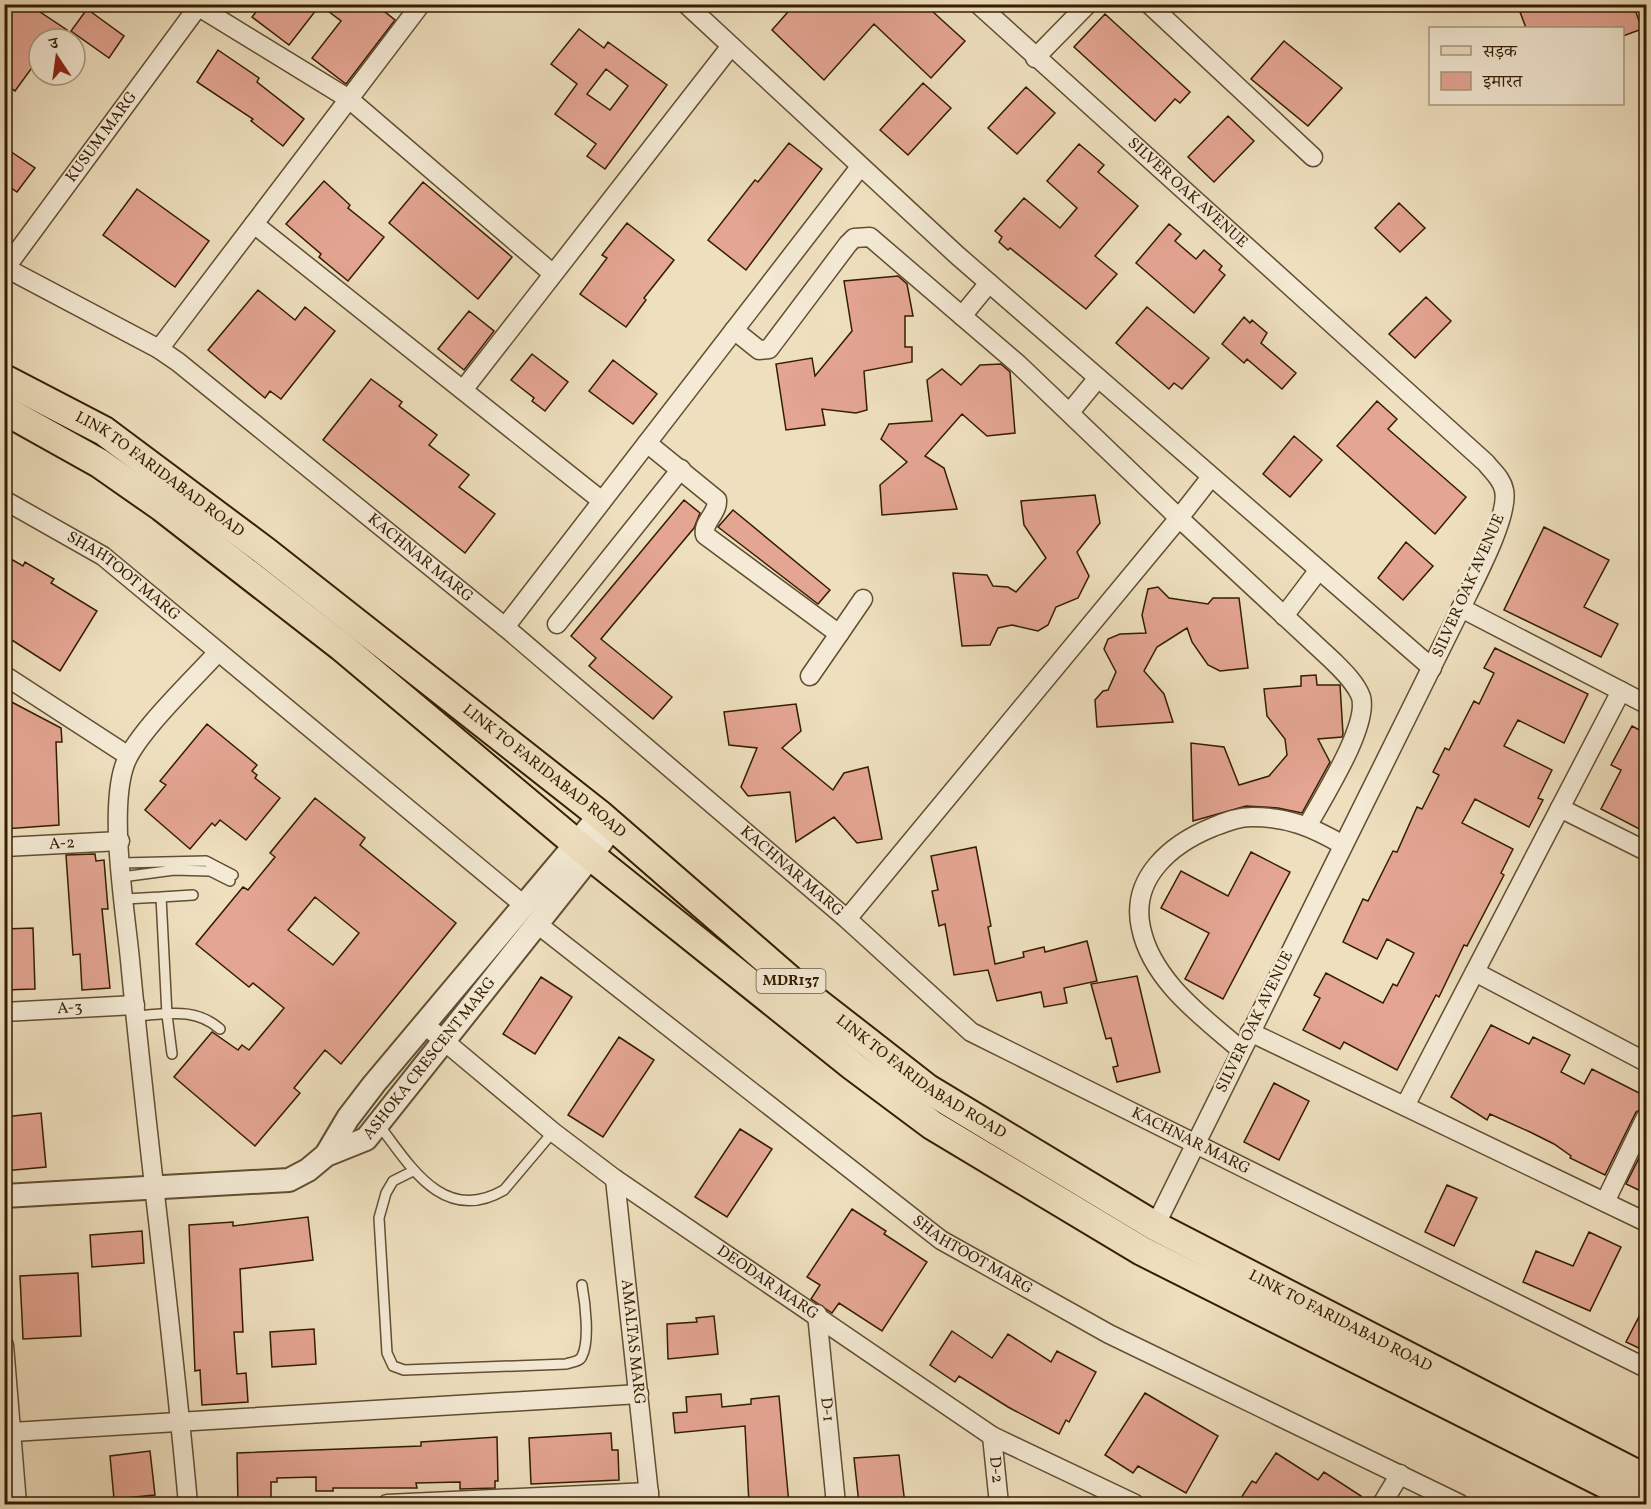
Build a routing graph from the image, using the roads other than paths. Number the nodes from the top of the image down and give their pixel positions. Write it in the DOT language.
graph roads {
  1 [pos="421,4"];
  2 [pos="686,4"];
  3 [pos="978,4"];
  4 [pos="1088,4"];
  5 [pos="1149,4"];
  6 [pos="200,6"];
  7 [pos="731,46"];
  8 [pos="1035,57"];
  9 [pos="349,99"];
  10 [pos="1313,157"];
  11 [pos="860,167"];
  12 [pos="254,224"];
  13 [pos="5,268"];
  14 [pos="552,273"];
  15 [pos="989,283"];
  16 [pos="962,316"];
  17 [pos="734,330"];
  18 [pos="159,349"];
  19 [pos="1098,378"];
  20 [pos="4,379"];
  21 [pos="463,390"];
  22 [pos="4,410"];
  23 [pos="1070,412"];
  24 [pos="647,443"];
  25 [pos="681,469"];
  26 [pos="1211,477"];
  27 [pos="4,500"];
  28 [pos="602,501"];
  29 [pos="1179,518"];
  30 [pos="1318,571"];
  31 [pos="863,599"];
  32 [pos="1461,608"];
  33 [pos="1284,616"];
  34 [pos="557,624"];
  35 [pos="505,627"];
  36 [pos="839,634"];
  37 [pos="218,652"];
  38 [pos="1431,668"];
  39 [pos="6,676"];
  40 [pos="810,676"];
  41 [pos="1621,691"];
  42 [pos="1647,704"];
  43 [pos="128,755"];
  44 [pos="1560,808"];
  45 [pos="606,820"];
  46 [pos="1308,825"];
  47 [pos="120,841"];
  48 [pos="1343,844"];
  49 [pos="4,847"];
  50 [pos="1647,850"];
  51 [pos="584,851"];
  52 [pos="122,870"];
  53 [pos="193,896"];
  54 [pos="161,897"];
  55 [pos="124,899"];
  56 [pos="531,914"];
  57 [pos="847,919"];
  58 [pos="1475,972"];
  59 [pos="135,1011"];
  60 [pos="4,1012"];
  61 [pos="167,1015"];
  62 [pos="425,1025"];
  63 [pos="220,1029"];
  64 [pos="1250,1032"];
  65 [pos="442,1041"];
  66 [pos="1241,1050"];
  67 [pos="172,1054"];
  68 [pos="1647,1062"];
  69 [pos="1406,1106"];
  70 [pos="1647,1117"];
  71 [pos="379,1125"];
  72 [pos="553,1132"];
  73 [pos="1194,1143"];
  74 [pos="326,1155"];
  75 [pos="413,1171"];
  76 [pos="615,1179"];
  77 [pos="155,1189"];
  78 [pos="4,1196"];
  79 [pos="1605,1202"];
  80 [pos="1647,1222"];
  81 [pos="1155,1226"];
  82 [pos="582,1285"];
  83 [pos="817,1314"];
  84 [pos="4,1345"];
  85 [pos="1647,1368"];
  86 [pos="639,1394"];
  87 [pos="181,1421"];
  88 [pos="12,1432"];
  89 [pos="992,1436"];
  90 [pos="1400,1474"];
  91 [pos="1647,1479"];
  92 [pos="650,1498"];
  93 [pos="17,1504"];
  94 [pos="189,1504"];
  95 [pos="387,1504"];
  96 [pos="836,1504"];
  97 [pos="999,1504"];
  98 [pos="1135,1504"];
  99 [pos="1382,1504"];
  100 [pos="1460,1504"];
  101 [pos="1647,1504"];
  1 -- 9 [label="street"];
  2 -- 7 [label="street"];
  3 -- 8 [label="street, SILVER OAK AVENUE"];
  4 -- 8 [label="street"];
  5 -- 10 [label="street"];
  6 -- 9 [label="street"];
  6 -- 13 [label="street, KUSUM MARG"];
  7 -- 11 [label="street"];
  7 -- 14 [label="street"];
  8 -- 32 [label="street, SILVER OAK AVENUE"];
  9 -- 12 [label="street"];
  9 -- 14 [label="street"];
  11 -- 15 [label="street"];
  11 -- 17 [label="street"];
  12 -- 18 [label="street"];
  12 -- 21 [label="street"];
  13 -- 18 [label="street, KACHNAR MARG"];
  14 -- 21 [label="street"];
  15 -- 16 [label="street"];
  15 -- 19 [label="street"];
  16 -- 17 [label="street"];
  16 -- 23 [label="street"];
  17 -- 24 [label="street"];
  18 -- 35 [label="street, KACHNAR MARG"];
  19 -- 23 [label="street"];
  19 -- 26 [label="street"];
  20 -- 45 [label="main road, LINK TO FARIDABAD ROAD / MDR137"];
  21 -- 28 [label="street"];
  22 -- 51 [label="main road, LINK TO FARIDABAD ROAD / MDR137"];
  23 -- 29 [label="street"];
  24 -- 25 [label="street"];
  24 -- 28 [label="street"];
  25 -- 34 [label="street"];
  25 -- 36 [label="street"];
  26 -- 29 [label="street"];
  26 -- 30 [label="street"];
  27 -- 37 [label="street, SHAHTOOT MARG"];
  28 -- 35 [label="street"];
  29 -- 33 [label="street"];
  29 -- 57 [label="street"];
  30 -- 33 [label="street"];
  30 -- 38 [label="street"];
  31 -- 36 [label="street"];
  32 -- 38 [label="street, SILVER OAK AVENUE"];
  32 -- 41 [label="street"];
  33 -- 46 [label="street"];
  35 -- 57 [label="street, KACHNAR MARG"];
  36 -- 40 [label="street"];
  37 -- 43 [label="street"];
  37 -- 56 [label="street, SHAHTOOT MARG"];
  38 -- 48 [label="street, SILVER OAK AVENUE"];
  39 -- 43 [label="street"];
  41 -- 42 [label="street"];
  41 -- 44 [label="street"];
  43 -- 47 [label="street"];
  44 -- 50 [label="street"];
  44 -- 58 [label="street"];
  45 -- 51 [label="street, ASHOKA CRESCENT MARG"];
  45 -- 81 [label="main road, LINK TO FARIDABAD ROAD / MDR137"];
  46 -- 48 [label="street"];
  46 -- 66 [label="street"];
  47 -- 49 [label="street, A-2"];
  47 -- 52 [label="street"];
  48 -- 64 [label="street, SILVER OAK AVENUE"];
  51 -- 56 [label="street, ASHOKA CRESCENT MARG"];
  51 -- 101 [label="main road, LINK TO FARIDABAD ROAD / MDR137"];
  52 -- 52 [label="lane"];
  52 -- 55 [label="street"];
  53 -- 54 [label="lane"];
  54 -- 55 [label="lane"];
  54 -- 61 [label="lane"];
  55 -- 59 [label="street"];
  56 -- 62 [label="street"];
  56 -- 65 [label="street, ASHOKA CRESCENT MARG"];
  56 -- 90 [label="street, SHAHTOOT MARG"];
  57 -- 73 [label="street, KACHNAR MARG"];
  58 -- 68 [label="street"];
  58 -- 69 [label="street"];
  59 -- 60 [label="street, A-3"];
  59 -- 61 [label="lane"];
  59 -- 77 [label="street"];
  61 -- 63 [label="lane"];
  61 -- 67 [label="lane"];
  62 -- 65 [label="street, DEODAR MARG"];
  62 -- 74 [label="street"];
  64 -- 66 [label="street, SILVER OAK AVENUE"];
  64 -- 69 [label="street"];
  65 -- 71 [label="street, ASHOKA CRESCENT MARG"];
  65 -- 72 [label="street, DEODAR MARG"];
  66 -- 73 [label="street, SILVER OAK AVENUE"];
  69 -- 79 [label="street"];
  70 -- 79 [label="street"];
  71 -- 74 [label="street, ASHOKA CRESCENT MARG"];
  71 -- 75 [label="lane"];
  72 -- 75 [label="lane"];
  72 -- 76 [label="street, DEODAR MARG"];
  73 -- 81 [label="street, SILVER OAK AVENUE"];
  73 -- 85 [label="street, KACHNAR MARG"];
  74 -- 77 [label="street, ASHOKA CRESCENT MARG"];
  75 -- 82 [label="lane"];
  76 -- 83 [label="street, DEODAR MARG"];
  76 -- 86 [label="street, AMALTAS MARG"];
  77 -- 78 [label="street, ASHOKA CRESCENT MARG"];
  77 -- 87 [label="street"];
  79 -- 80 [label="street"];
  81 -- 91 [label="main road, LINK TO FARIDABAD ROAD / MDR137"];
  83 -- 89 [label="street, DEODAR MARG"];
  83 -- 96 [label="street, D-1"];
  84 -- 88 [label="street"];
  86 -- 87 [label="street"];
  86 -- 92 [label="street, AMALTAS MARG"];
  87 -- 88 [label="street"];
  87 -- 94 [label="street"];
  88 -- 93 [label="street"];
  89 -- 97 [label="street, D-2"];
  89 -- 98 [label="street, DEODAR MARG"];
  90 -- 99 [label="street"];
  90 -- 100 [label="street, SHAHTOOT MARG"];
  92 -- 95 [label="street"];
}
